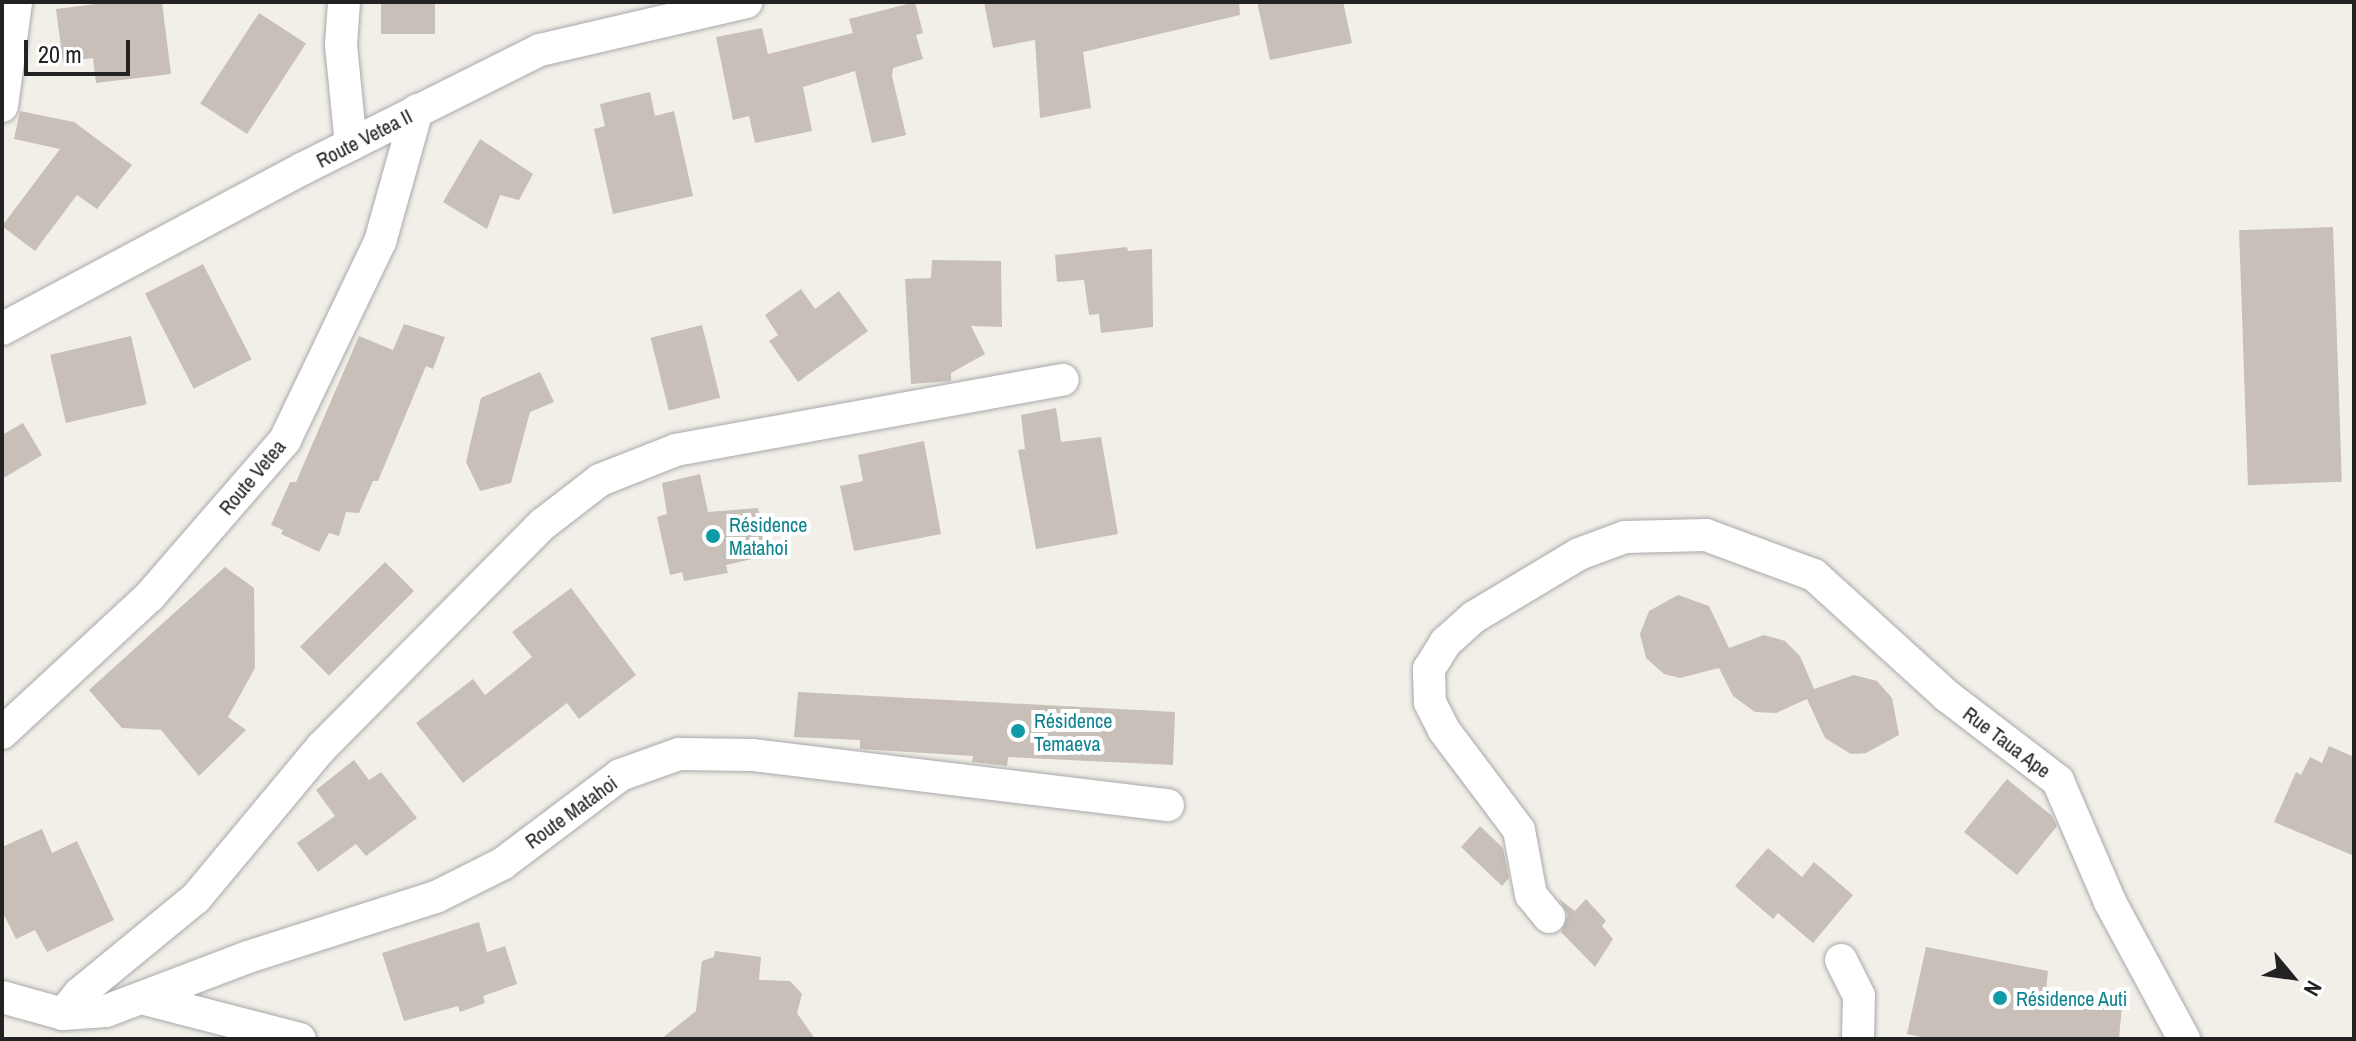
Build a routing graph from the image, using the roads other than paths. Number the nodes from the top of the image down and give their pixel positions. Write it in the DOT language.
graph roads {
  1 [pos="16,2"];
  2 [pos="344,2"];
  3 [pos="747,2"];
  4 [pos="2,106"];
  5 [pos="417,110"];
  6 [pos="351,145"];
  7 [pos="2,329"];
  8 [pos="1063,380"];
  9 [pos="2,733"];
  10 [pos="1168,805"];
  11 [pos="1549,917"];
  12 [pos="1841,960"];
  13 [pos="2,997"];
  14 [pos="141,998"];
  15 [pos="63,1014"];
  16 [pos="300,1039"];
  17 [pos="1858,1039"];
  18 [pos="2184,1039"];
  1 -- 4 [label="street"];
  2 -- 6 [label="street"];
  3 -- 5 [label="street, Route Vetea II"];
  5 -- 6 [label="street, Route Vetea II"];
  5 -- 9 [label="street, Route Vetea"];
  6 -- 7 [label="street, Route Vetea II"];
  8 -- 15 [label="street"];
  10 -- 14 [label="street, Route Matahoi"];
  11 -- 18 [label="street, Rue Taua Ape"];
  12 -- 17 [label="street"];
  13 -- 15 [label="street, Route Matahoi"];
  14 -- 15 [label="street, Route Matahoi"];
  14 -- 16 [label="street"];
}
